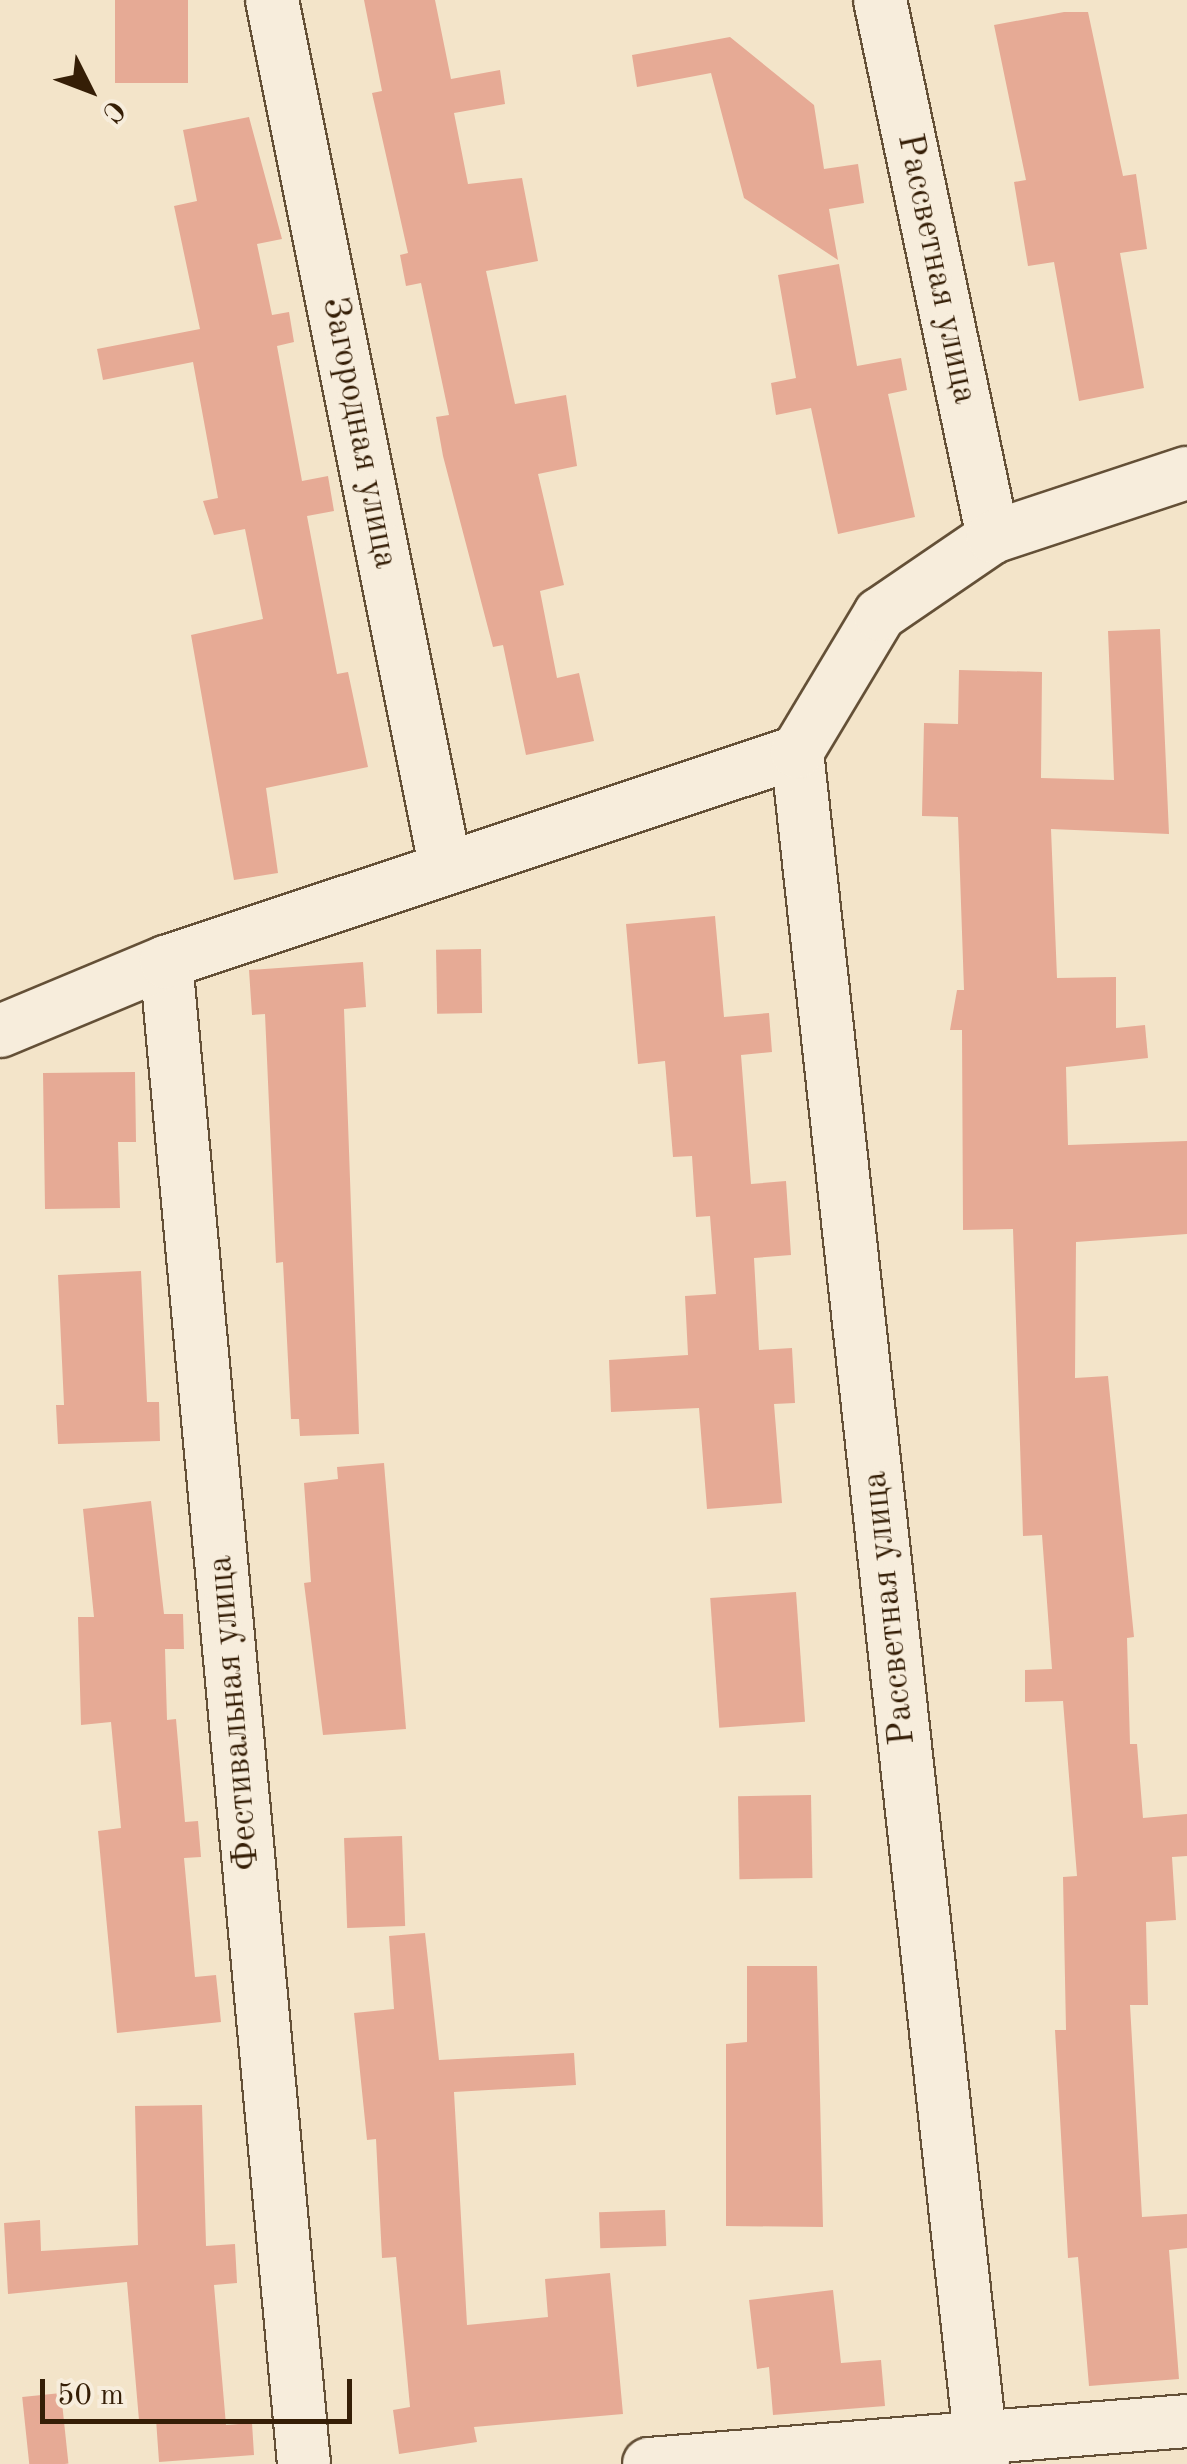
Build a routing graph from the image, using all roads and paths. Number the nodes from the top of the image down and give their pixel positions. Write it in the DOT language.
graph roads {
  1 [pos="272,0"];
  2 [pos="880,0"];
  3 [pos="1187,474"];
  4 [pos="993,537"];
  5 [pos="797,752"];
  6 [pos="445,865"];
  7 [pos="166,962"];
  8 [pos="0,1031"];
  9 [pos="1187,2422"];
  10 [pos="982,2452"];
  11 [pos="304,2464"];
  12 [pos="649,2464"];
  1 -- 6 [label="street, Загородная улица"];
  2 -- 4 [label="street, Рассветная улица"];
  3 -- 4 [label="street"];
  4 -- 5 [label="street"];
  5 -- 6 [label="street"];
  5 -- 10 [label="street, Рассветная улица"];
  6 -- 7 [label="street"];
  7 -- 8 [label="street"];
  7 -- 11 [label="street, Фестивальная улица"];
  9 -- 10 [label="street"];
  10 -- 12 [label="street"];
}
